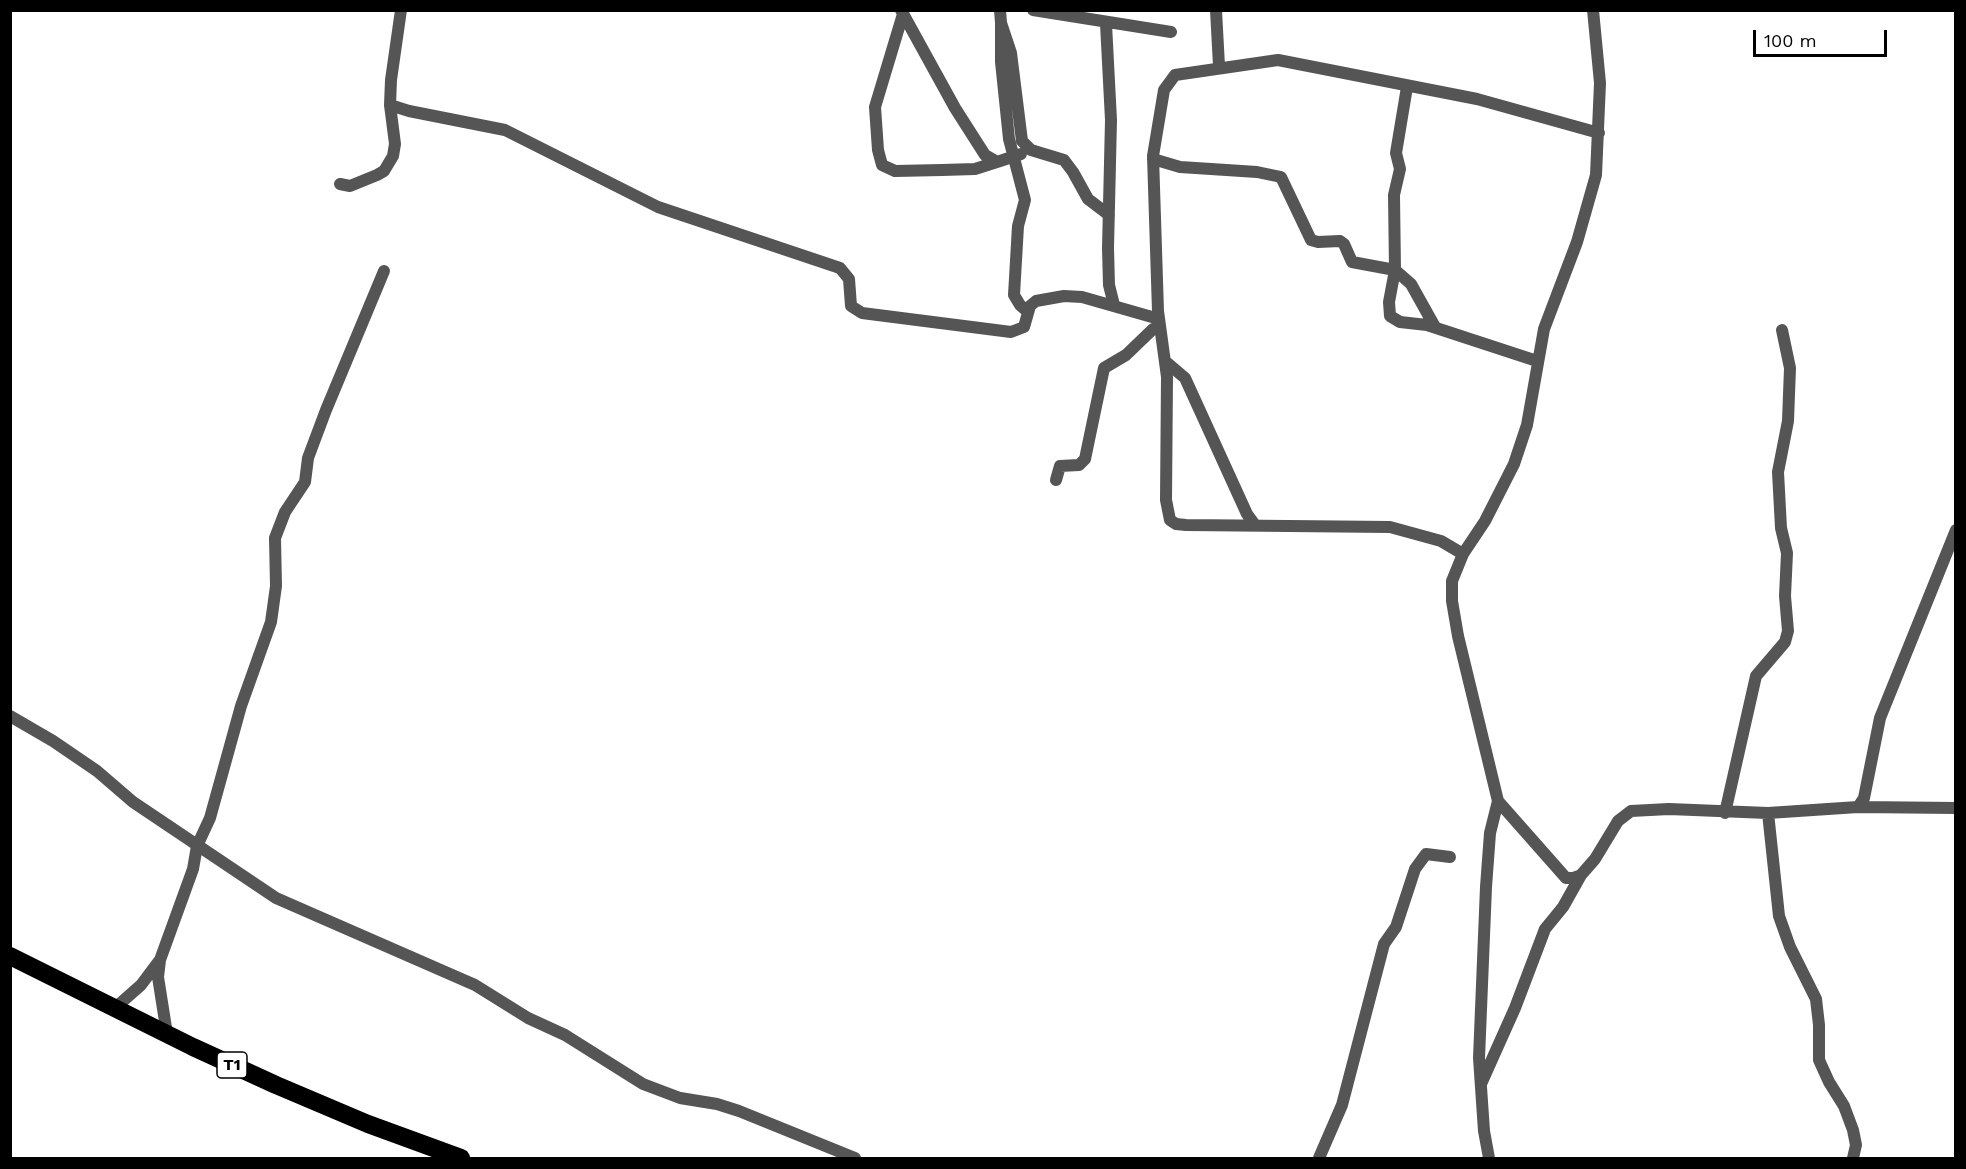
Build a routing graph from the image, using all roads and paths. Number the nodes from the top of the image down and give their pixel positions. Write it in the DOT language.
graph roads {
  1 [pos="401,10"];
  2 [pos="1033,10"];
  3 [pos="1216,10"];
  4 [pos="1593,10"];
  5 [pos="902,12"];
  6 [pos="1000,17"];
  7 [pos="1106,24"];
  8 [pos="1171,32"];
  9 [pos="1219,66"];
  10 [pos="1407,87"];
  11 [pos="390,105"];
  12 [pos="1599,133"];
  13 [pos="1030,150"];
  14 [pos="1014,156"];
  15 [pos="1153,159"];
  16 [pos="997,162"];
  17 [pos="340,184"];
  18 [pos="1109,215"];
  19 [pos="1395,270"];
  20 [pos="384,271"];
  21 [pos="1114,305"];
  22 [pos="1028,312"];
  23 [pos="1435,327"];
  24 [pos="1158,329"];
  25 [pos="1782,330"];
  26 [pos="1165,361"];
  27 [pos="1537,361"];
  28 [pos="1056,480"];
  29 [pos="1255,525"];
  30 [pos="1956,530"];
  31 [pos="1463,554"];
  32 [pos="10,716"];
  33 [pos="1498,801"];
  34 [pos="1858,807"];
  35 [pos="1956,808"];
  36 [pos="1725,813"];
  37 [pos="1768,813"];
  38 [pos="197,846"];
  39 [pos="1450,856"];
  40 [pos="1581,874"];
  41 [pos="10,956"];
  42 [pos="160,960"];
  43 [pos="115,1008"];
  44 [pos="167,1034"];
  45 [pos="1481,1085"];
  46 [pos="461,1158"];
  47 [pos="855,1158"];
  48 [pos="1318,1158"];
  49 [pos="1489,1158"];
  50 [pos="1853,1158"];
  1 -- 11 [label="street"];
  2 -- 7 [label="street"];
  3 -- 9 [label="street"];
  4 -- 12 [label="street"];
  5 -- 16 [label="street"];
  5 -- 16 [label="street"];
  6 -- 13 [label="street"];
  6 -- 14 [label="street"];
  7 -- 8 [label="street"];
  7 -- 18 [label="street"];
  9 -- 10 [label="street"];
  9 -- 15 [label="street"];
  10 -- 12 [label="street"];
  10 -- 19 [label="street"];
  11 -- 17 [label="street"];
  11 -- 22 [label="street"];
  12 -- 27 [label="street"];
  13 -- 14 [label="street"];
  13 -- 18 [label="street"];
  14 -- 16 [label="street"];
  14 -- 22 [label="street"];
  15 -- 19 [label="street"];
  15 -- 24 [label="street"];
  18 -- 21 [label="street"];
  19 -- 23 [label="street"];
  19 -- 23 [label="street"];
  20 -- 38 [label="street"];
  21 -- 22 [label="street"];
  21 -- 24 [label="street"];
  23 -- 27 [label="street"];
  24 -- 26 [label="street"];
  24 -- 28 [label="street"];
  25 -- 36 [label="street"];
  26 -- 29 [label="street"];
  26 -- 29 [label="street"];
  27 -- 31 [label="street"];
  29 -- 31 [label="street"];
  30 -- 34 [label="street"];
  31 -- 33 [label="street"];
  32 -- 38 [label="street"];
  33 -- 40 [label="street"];
  33 -- 45 [label="street"];
  34 -- 35 [label="street"];
  34 -- 37 [label="street"];
  36 -- 37 [label="street"];
  36 -- 40 [label="street"];
  37 -- 50 [label="street"];
  38 -- 42 [label="street"];
  38 -- 47 [label="street"];
  39 -- 48 [label="street"];
  40 -- 45 [label="street"];
  41 -- 43 [label="highway, T1"];
  42 -- 43 [label="street"];
  42 -- 44 [label="street"];
  43 -- 44 [label="highway, T1"];
  44 -- 46 [label="highway, T1"];
  45 -- 49 [label="street"];
}
